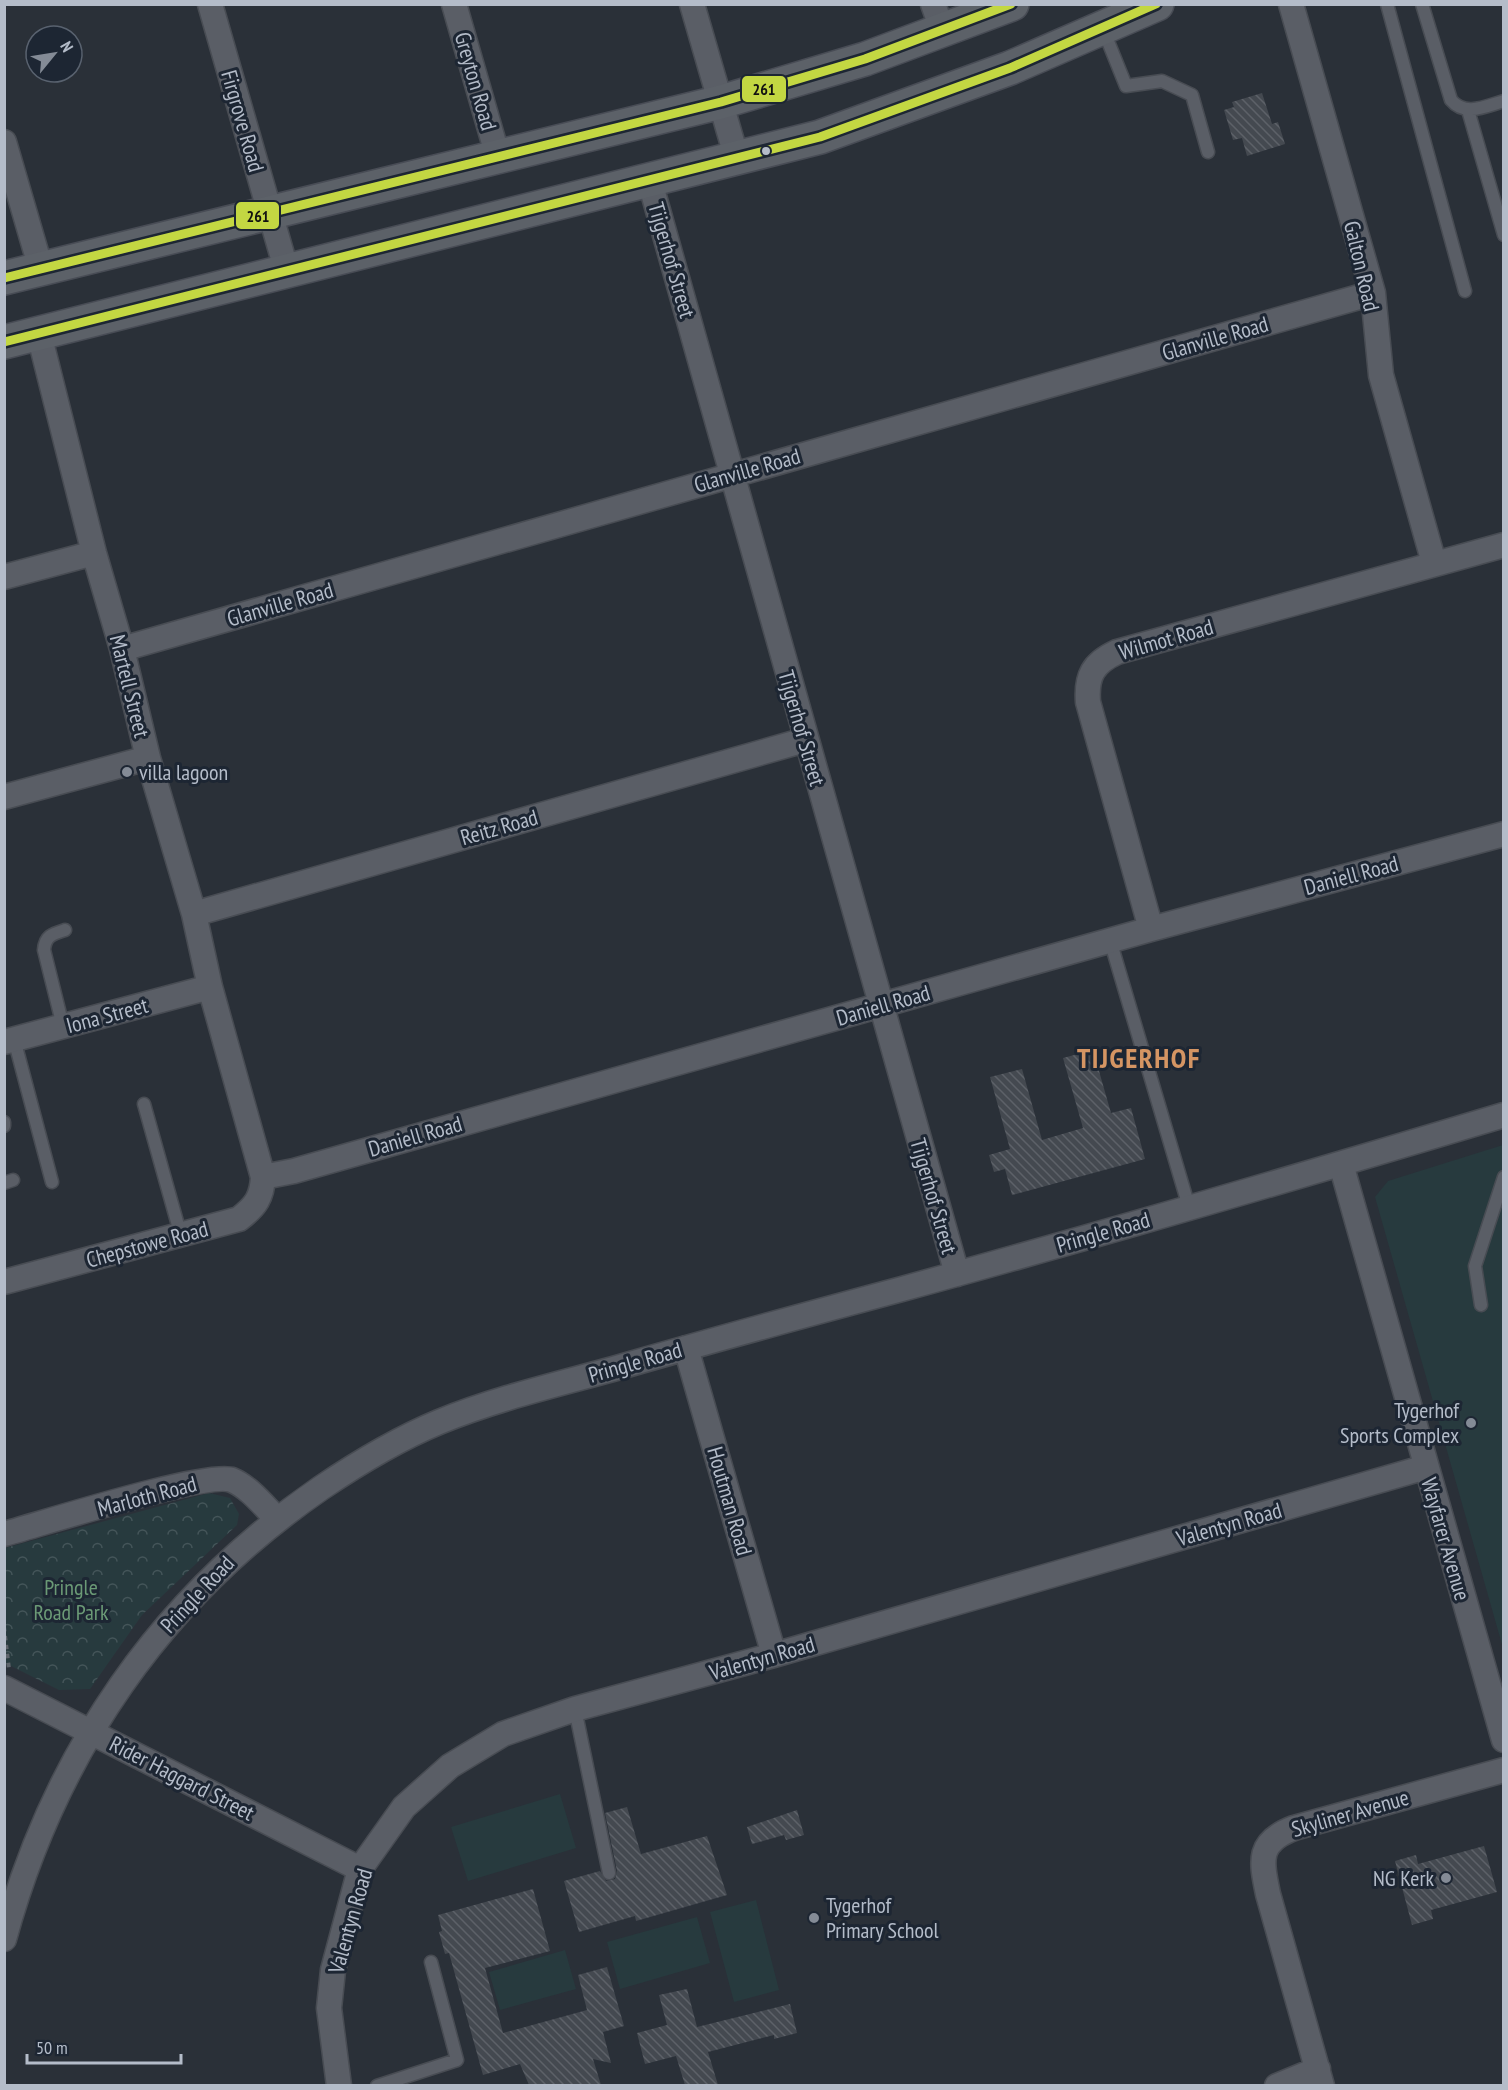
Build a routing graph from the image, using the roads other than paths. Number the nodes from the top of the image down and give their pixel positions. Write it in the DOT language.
graph roads {
  1 [pos="210,4"];
  2 [pos="454,4"];
  3 [pos="692,4"];
  4 [pos="1012,4"];
  5 [pos="1157,4"];
  6 [pos="1290,4"];
  7 [pos="1387,4"];
  8 [pos="1422,4"];
  9 [pos="938,18"];
  10 [pos="1103,28"];
  11 [pos="1503,101"];
  12 [pos="721,102"];
  13 [pos="1468,110"];
  14 [pos="4,142"];
  15 [pos="1208,152"];
  16 [pos="498,157"];
  17 [pos="737,159"];
  18 [pos="650,182"];
  19 [pos="270,214"];
  20 [pos="1503,235"];
  21 [pos="41,269"];
  22 [pos="286,272"];
  23 [pos="4,278"];
  24 [pos="1465,291"];
  25 [pos="1372,293"];
  26 [pos="39,334"];
  27 [pos="4,342"];
  28 [pos="731,474"];
  29 [pos="1503,544"];
  30 [pos="94,553"];
  31 [pos="1434,563"];
  32 [pos="4,577"];
  33 [pos="122,649"];
  34 [pos="805,740"];
  35 [pos="148,759"];
  36 [pos="4,797"];
  37 [pos="1503,834"];
  38 [pos="194,914"];
  39 [pos="1151,929"];
  40 [pos="64,930"];
  41 [pos="1110,940"];
  42 [pos="210,987"];
  43 [pos="880,1006"];
  44 [pos="63,1026"];
  45 [pos="9,1041"];
  46 [pos="144,1104"];
  47 [pos="1503,1115"];
  48 [pos="1341,1164"];
  49 [pos="263,1177"];
  50 [pos="1503,1178"];
  51 [pos="52,1182"];
  52 [pos="1189,1207"];
  53 [pos="181,1236"];
  54 [pos="957,1274"];
  55 [pos="4,1282"];
  56 [pos="1481,1305"];
  57 [pos="686,1348"];
  58 [pos="1426,1467"];
  59 [pos="277,1519"];
  60 [pos="4,1534"];
  61 [pos="774,1655"];
  62 [pos="4,1688"];
  63 [pos="574,1709"];
  64 [pos="91,1731"];
  65 [pos="1503,1740"];
  66 [pos="1503,1770"];
  67 [pos="360,1869"];
  68 [pos="609,1873"];
  69 [pos="4,1939"];
  70 [pos="431,1962"];
  71 [pos="1320,2077"];
  72 [pos="339,2085"];
  73 [pos="377,2085"];
  74 [pos="1277,2085"];
  1 -- 19 [label="street, Firgrove Road"];
  2 -- 16 [label="street, Greyton Road"];
  3 -- 12 [label="street"];
  4 -- 9 [label="main road"];
  5 -- 10 [label="main road"];
  6 -- 25 [label="street, Galton Road"];
  7 -- 24 [label="lane"];
  8 -- 13 [label="lane"];
  9 -- 12 [label="main road"];
  10 -- 15 [label="lane"];
  10 -- 17 [label="main road"];
  11 -- 13 [label="lane"];
  12 -- 16 [label="main road"];
  12 -- 17 [label="street"];
  13 -- 20 [label="lane"];
  14 -- 21 [label="street"];
  16 -- 19 [label="main road"];
  17 -- 18 [label="main road"];
  18 -- 22 [label="main road"];
  18 -- 28 [label="street, Tijgerhof Street"];
  19 -- 21 [label="main road"];
  19 -- 22 [label="street, Firgrove Road"];
  21 -- 23 [label="main road"];
  22 -- 26 [label="main road"];
  25 -- 28 [label="street, Glanville Road"];
  25 -- 31 [label="street, Galton Road"];
  26 -- 27 [label="main road"];
  26 -- 30 [label="street, Martell Street"];
  28 -- 33 [label="street, Glanville Road"];
  28 -- 34 [label="street, Tijgerhof Street"];
  29 -- 31 [label="street, Wilmot Road"];
  30 -- 32 [label="street"];
  30 -- 33 [label="street, Martell Street"];
  31 -- 39 [label="street, Wilmot Road"];
  33 -- 35 [label="street, Martell Street"];
  34 -- 38 [label="street, Reitz Road"];
  34 -- 43 [label="street, Tijgerhof Street"];
  35 -- 36 [label="street"];
  35 -- 38 [label="street, Martell Street"];
  37 -- 39 [label="street, Daniell Road"];
  38 -- 42 [label="street, Martell Street"];
  39 -- 41 [label="street, Daniell Road"];
  40 -- 44 [label="lane"];
  41 -- 43 [label="street, Daniell Road"];
  41 -- 52 [label="lane"];
  42 -- 44 [label="street, Iona Street"];
  42 -- 49 [label="street, Martell Street"];
  43 -- 49 [label="street, Daniell Road"];
  43 -- 54 [label="street, Tijgerhof Street"];
  44 -- 45 [label="street, Iona Street"];
  45 -- 51 [label="lane"];
  46 -- 53 [label="lane"];
  47 -- 48 [label="street, Pringle Road"];
  48 -- 52 [label="street, Pringle Road"];
  48 -- 58 [label="street, Wayfarer Avenue"];
  49 -- 53 [label="street, Chepstowe Road"];
  50 -- 56 [label="lane"];
  52 -- 54 [label="street, Pringle Road"];
  53 -- 55 [label="street, Chepstowe Road"];
  54 -- 57 [label="street, Pringle Road"];
  57 -- 59 [label="street, Pringle Road"];
  57 -- 61 [label="street, Houtman Road"];
  58 -- 61 [label="street, Valentyn Road"];
  58 -- 65 [label="street, Wayfarer Avenue"];
  59 -- 60 [label="street, Marloth Road"];
  59 -- 64 [label="street, Pringle Road"];
  61 -- 63 [label="street, Valentyn Road"];
  62 -- 64 [label="street, Rider Haggard Street"];
  63 -- 67 [label="street, Valentyn Road"];
  63 -- 68 [label="lane"];
  64 -- 67 [label="street, Rider Haggard Street"];
  64 -- 69 [label="street, Pringle Road"];
  66 -- 71 [label="street, Skyliner Avenue"];
  67 -- 72 [label="street, Valentyn Road"];
  70 -- 73 [label="lane"];
  71 -- 74 [label="street"];
}
